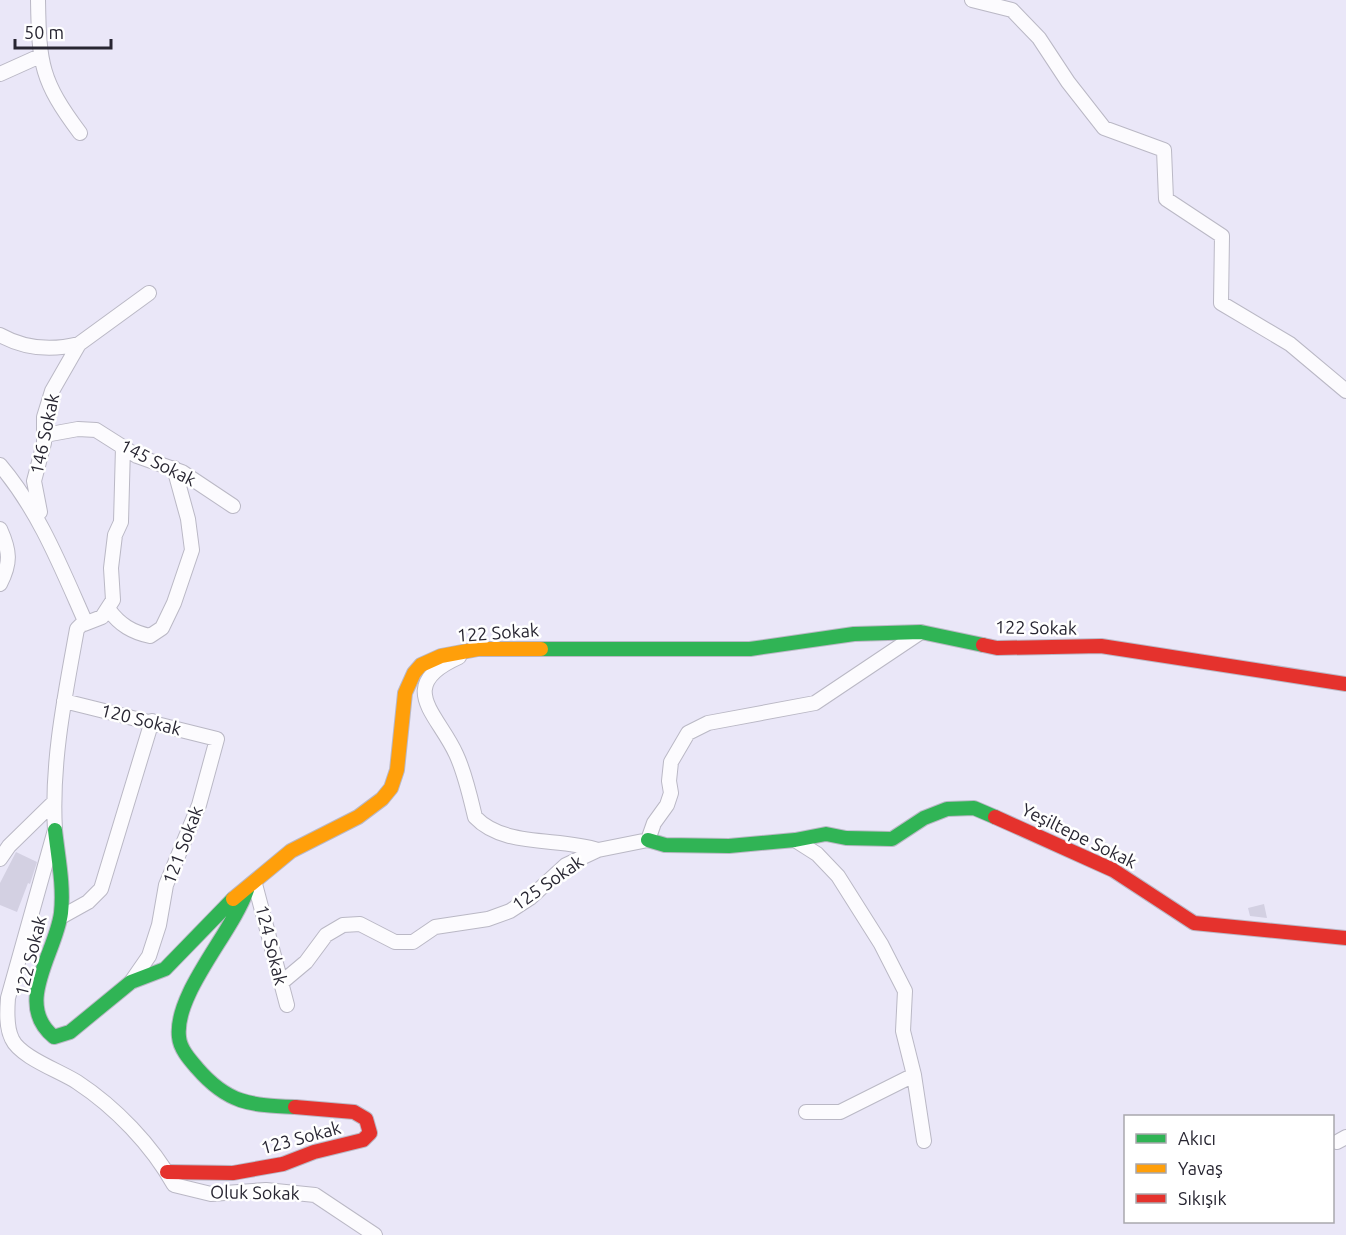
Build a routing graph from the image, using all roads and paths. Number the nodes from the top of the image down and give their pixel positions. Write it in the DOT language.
graph roads {
  1 [pos="38,0"];
  2 [pos="972,0"];
  3 [pos="40,56"];
  4 [pos="0,74"];
  5 [pos="80,133"];
  6 [pos="148,294"];
  7 [pos="0,335"];
  8 [pos="79,344"];
  9 [pos="1346,392"];
  10 [pos="45,435"];
  11 [pos="123,447"];
  12 [pos="0,465"];
  13 [pos="174,468"];
  14 [pos="233,506"];
  15 [pos="0,529"];
  16 [pos="49,542"];
  17 [pos="0,584"];
  18 [pos="109,610"];
  19 [pos="84,624"];
  20 [pos="921,632"];
  21 [pos="478,649"];
  22 [pos="1346,684"];
  23 [pos="64,701"];
  24 [pos="152,721"];
  25 [pos="217,739"];
  26 [pos="54,802"];
  27 [pos="56,830"];
  28 [pos="648,840"];
  29 [pos="795,840"];
  30 [pos="4,844"];
  31 [pos="598,850"];
  32 [pos="0,859"];
  33 [pos="251,887"];
  34 [pos="61,917"];
  35 [pos="1346,938"];
  36 [pos="131,982"];
  37 [pos="281,983"];
  38 [pos="287,1005"];
  39 [pos="914,1075"];
  40 [pos="806,1112"];
  41 [pos="924,1141"];
  42 [pos="167,1172"];
  43 [pos="375,1235"];
  1 -- 3 [label="street"];
  2 -- 9 [label="street"];
  3 -- 4 [label="street"];
  3 -- 5 [label="street"];
  6 -- 8 [label="street, 146 Sokak"];
  7 -- 8 [label="street"];
  8 -- 10 [label="street, 146 Sokak"];
  10 -- 11 [label="street, 145 Sokak"];
  10 -- 16 [label="street, 146 Sokak"];
  11 -- 13 [label="street, 145 Sokak"];
  11 -- 18 [label="street"];
  12 -- 16 [label="street"];
  13 -- 14 [label="street, 145 Sokak"];
  13 -- 18 [label="street"];
  15 -- 17 [label="street"];
  16 -- 19 [label="street"];
  18 -- 19 [label="street"];
  19 -- 23 [label="street"];
  20 -- 21 [label="street, 122 Sokak"];
  20 -- 22 [label="street, 122 Sokak"];
  20 -- 28 [label="street"];
  21 -- 31 [label="street, 125 Sokak"];
  21 -- 33 [label="street, 122 Sokak"];
  23 -- 24 [label="street, 120 Sokak"];
  23 -- 26 [label="street"];
  24 -- 25 [label="street, 120 Sokak"];
  24 -- 34 [label="street"];
  25 -- 36 [label="street, 121 Sokak"];
  26 -- 27 [label="street"];
  26 -- 30 [label="street"];
  27 -- 34 [label="street, 122 Sokak"];
  27 -- 42 [label="street"];
  28 -- 29 [label="street, Yeşiltepe Sokak"];
  28 -- 31 [label="street, 125 Sokak"];
  29 -- 35 [label="street, Yeşiltepe Sokak"];
  29 -- 39 [label="street"];
  30 -- 32 [label="street"];
  31 -- 37 [label="street, 125 Sokak"];
  33 -- 36 [label="street, 122 Sokak"];
  33 -- 37 [label="street, 124 Sokak"];
  33 -- 42 [label="street, 123 Sokak"];
  34 -- 36 [label="street, 122 Sokak"];
  37 -- 38 [label="street, 124 Sokak"];
  39 -- 40 [label="street"];
  39 -- 41 [label="street"];
  42 -- 43 [label="street, Oluk Sokak"];
}
